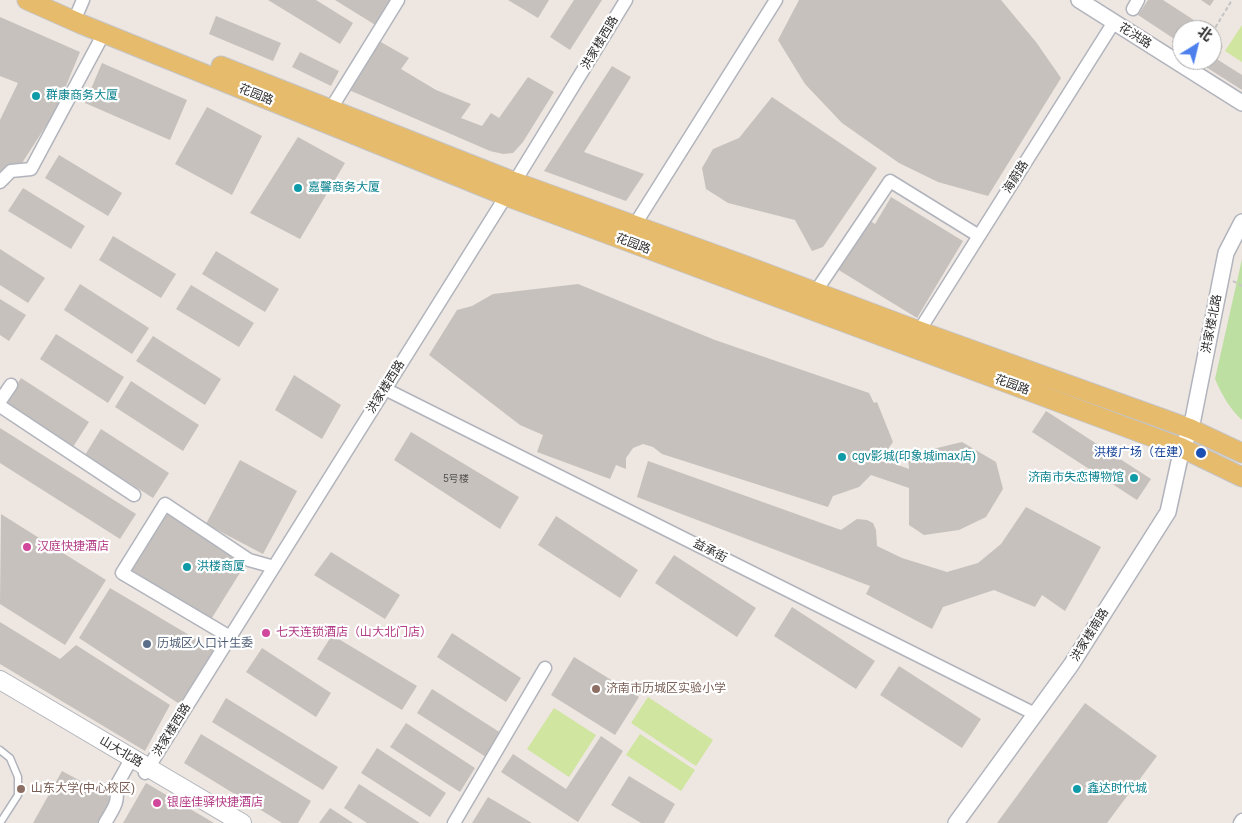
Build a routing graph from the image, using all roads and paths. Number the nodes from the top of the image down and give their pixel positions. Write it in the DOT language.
graph roads {
  1 [pos="27,0"];
  2 [pos="55,0"];
  3 [pos="398,0"];
  4 [pos="626,0"];
  5 [pos="776,0"];
  6 [pos="1079,0"];
  7 [pos="1232,0"];
  8 [pos="79,10"];
  9 [pos="1220,20"];
  10 [pos="1114,22"];
  11 [pos="104,33"];
  12 [pos="1242,103"];
  13 [pos="327,116"];
  14 [pos="0,182"];
  15 [pos="511,189"];
  16 [pos="1242,222"];
  17 [pos="634,226"];
  18 [pos="979,236"];
  19 [pos="1230,280"];
  20 [pos="1242,286"];
  21 [pos="810,300"];
  22 [pos="919,331"];
  23 [pos="11,385"];
  24 [pos="385,389"];
  25 [pos="0,401"];
  26 [pos="0,406"];
  27 [pos="1191,429"];
  28 [pos="1182,448"];
  29 [pos="1242,454"];
  30 [pos="1242,478"];
  31 [pos="134,495"];
  32 [pos="274,567"];
  33 [pos="230,637"];
  34 [pos="545,668"];
  35 [pos="0,680"];
  36 [pos="0,686"];
  37 [pos="1035,714"];
  38 [pos="0,750"];
  39 [pos="129,763"];
  40 [pos="147,770"];
  41 [pos="0,823"];
  42 [pos="105,823"];
  43 [pos="231,823"];
  44 [pos="242,823"];
  45 [pos="454,823"];
  46 [pos="956,823"];
  1 -- 8 [label="main road, 花园路"];
  2 -- 8 [label="main road, 花园路"];
  3 -- 13 [label="street"];
  4 -- 15 [label="street, 洪家楼西路"];
  5 -- 17 [label="street"];
  6 -- 10 [label="street, 花洪路"];
  7 -- 9 [label="path"];
  8 -- 11 [label="main road, 花园路"];
  8 -- 13 [label="main road, 花园路"];
  10 -- 12 [label="street, 花洪路"];
  10 -- 18 [label="street, 海蔚路"];
  11 -- 13 [label="main road, 花园路"];
  11 -- 14 [label="street"];
  13 -- 15 [label="main road, 花园路"];
  15 -- 17 [label="main road, 花园路"];
  15 -- 21 [label="main road, 花园路"];
  15 -- 24 [label="street, 洪家楼西路"];
  16 -- 27 [label="street, 洪家楼北路"];
  17 -- 21 [label="main road, 花园路"];
  18 -- 21 [label="street"];
  18 -- 22 [label="street, 海蔚路"];
  19 -- 20 [label="path"];
  21 -- 22 [label="main road, 花园路"];
  21 -- 28 [label="main road, 花园路"];
  22 -- 27 [label="main road, 花园路"];
  23 -- 25 [label="street"];
  24 -- 32 [label="street, 洪家楼西路"];
  24 -- 37 [label="street, 益承街"];
  26 -- 31 [label="street"];
  27 -- 28 [label="street, 洪家楼南路"];
  27 -- 29 [label="main road, 花园路"];
  28 -- 30 [label="main road, 花园路"];
  28 -- 37 [label="street, 洪家楼南路"];
  32 -- 33 [label="street, 洪家楼西路"];
  32 -- 33 [label="street"];
  33 -- 40 [label="street, 洪家楼西路"];
  34 -- 45 [label="street"];
  35 -- 40 [label="main road, 山大北路"];
  36 -- 39 [label="main road, 山大北路"];
  37 -- 46 [label="street, 洪家楼南路"];
  38 -- 41 [label="lane"];
  39 -- 40 [label="main road, 山大北路"];
  39 -- 42 [label="street"];
  40 -- 43 [label="main road, 山大北路"];
  40 -- 44 [label="main road, 山大北路"];
}
